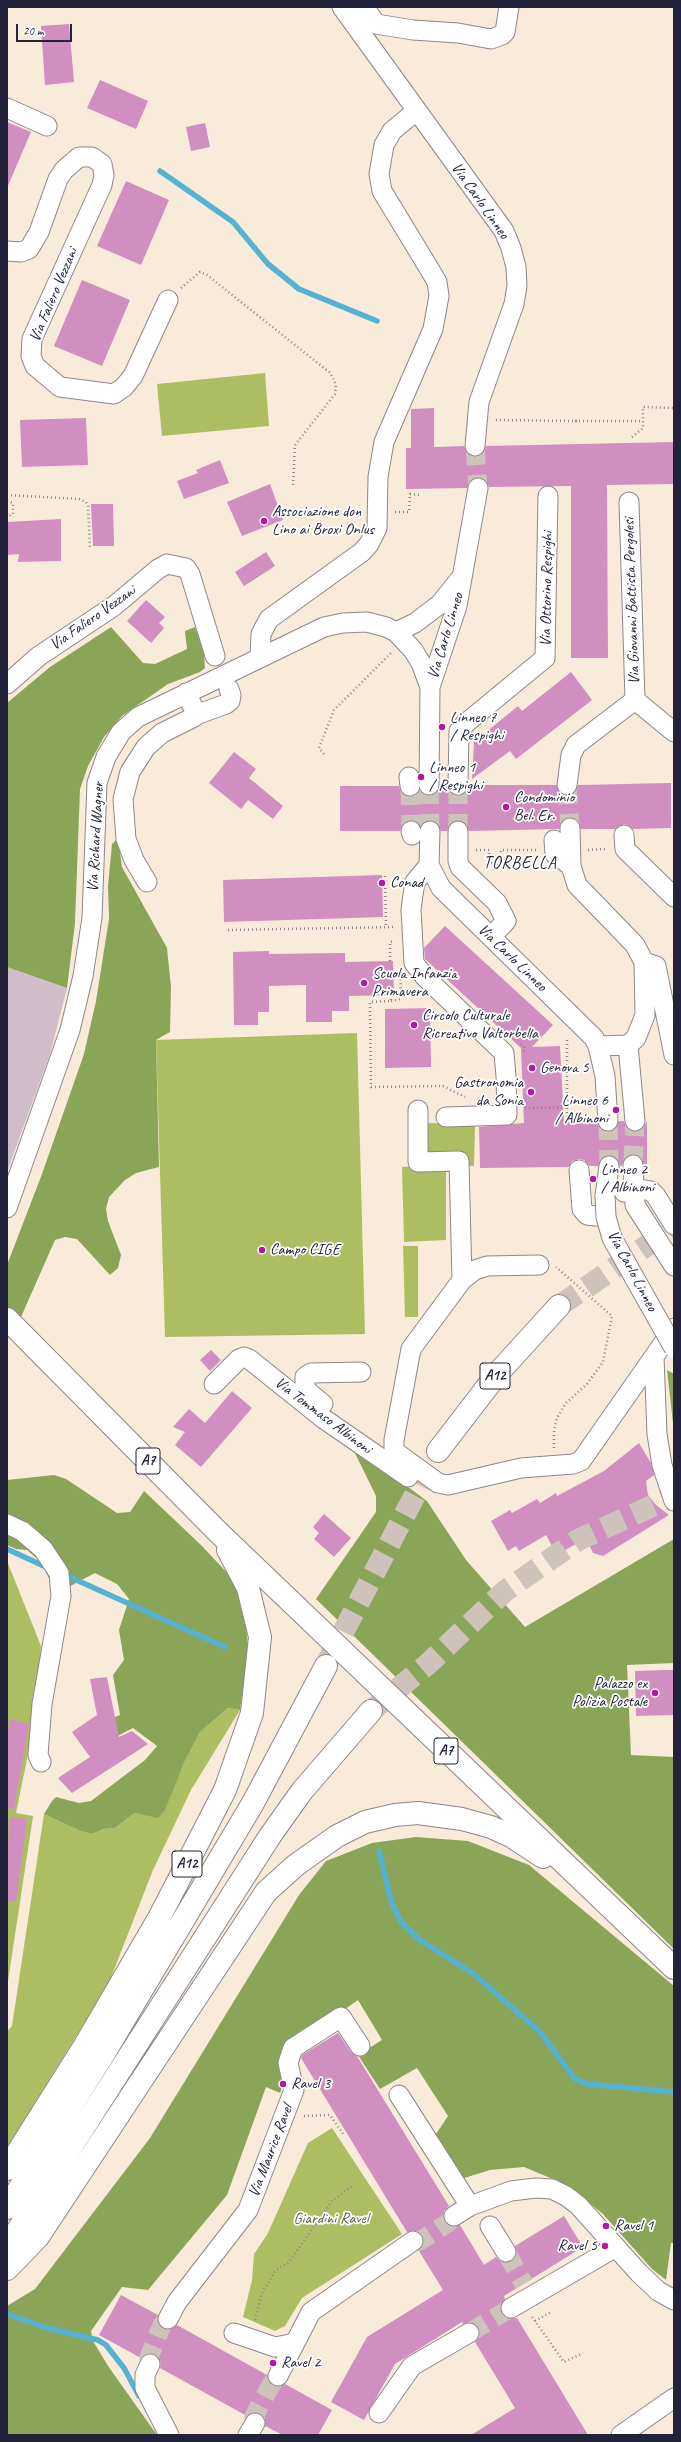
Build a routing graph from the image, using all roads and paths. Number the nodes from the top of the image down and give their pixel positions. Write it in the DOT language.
graph roads {
  1 [pos="342,7"];
  2 [pos="364,7"];
  3 [pos="508,7"];
  4 [pos="7,108"];
  5 [pos="415,112"];
  6 [pos="47,126"];
  7 [pos="7,251"];
  8 [pos="168,300"];
  9 [pos="674,408"];
  10 [pos="476,420"];
  11 [pos="643,420"];
  12 [pos="632,437"];
  13 [pos="475,446"];
  14 [pos="293,485"];
  15 [pos="478,488"];
  16 [pos="7,495"];
  17 [pos="419,495"];
  18 [pos="548,496"];
  19 [pos="7,500"];
  20 [pos="629,502"];
  21 [pos="379,511"];
  22 [pos="7,517"];
  23 [pos="90,549"];
  24 [pos="464,575"];
  25 [pos="400,636"];
  26 [pos="215,656"];
  27 [pos="260,658"];
  28 [pos="7,684"];
  29 [pos="430,687"];
  30 [pos="229,689"];
  31 [pos="186,694"];
  32 [pos="635,700"];
  33 [pos="196,715"];
  34 [pos="674,732"];
  35 [pos="324,754"];
  36 [pos="458,785"];
  37 [pos="568,785"];
  38 [pos="430,786"];
  39 [pos="570,828"];
  40 [pos="458,830"];
  41 [pos="430,831"];
  42 [pos="625,842"];
  43 [pos="458,850"];
  44 [pos="562,851"];
  45 [pos="429,865"];
  46 [pos="385,876"];
  47 [pos="147,882"];
  48 [pos="674,897"];
  49 [pos="411,926"];
  50 [pos="386,927"];
  51 [pos="228,930"];
  52 [pos="491,936"];
  53 [pos="390,942"];
  54 [pos="390,961"];
  55 [pos="644,962"];
  56 [pos="400,979"];
  57 [pos="391,995"];
  58 [pos="391,1001"];
  59 [pos="568,1011"];
  60 [pos="628,1045"];
  61 [pos="598,1046"];
  62 [pos="674,1055"];
  63 [pos="469,1099"];
  64 [pos="569,1107"];
  65 [pos="515,1108"];
  66 [pos="418,1110"];
  67 [pos="446,1117"];
  68 [pos="608,1121"];
  69 [pos="635,1121"];
  70 [pos="567,1122"];
  71 [pos="633,1165"];
  72 [pos="609,1166"];
  73 [pos="579,1170"];
  74 [pos="629,1190"];
  75 [pos="7,1208"];
  76 [pos="596,1216"];
  77 [pos="674,1226"];
  78 [pos="539,1265"];
  79 [pos="674,1266"];
  80 [pos="462,1280"];
  81 [pos="559,1306"];
  82 [pos="7,1319"];
  83 [pos="674,1328"];
  84 [pos="674,1348"];
  85 [pos="654,1357"];
  86 [pos="361,1372"];
  87 [pos="214,1384"];
  88 [pos="394,1451"];
  89 [pos="438,1451"];
  90 [pos="553,1464"];
  91 [pos="438,1483"];
  92 [pos="674,1501"];
  93 [pos="7,1524"];
  94 [pos="219,1534"];
  95 [pos="326,1666"];
  96 [pos="371,1711"];
  97 [pos="41,1762"];
  98 [pos="611,1908"];
  99 [pos="674,1968"];
  100 [pos="360,2046"];
  101 [pos="399,2095"];
  102 [pos="284,2117"];
  103 [pos="344,2135"];
  104 [pos="7,2169"];
  105 [pos="352,2186"];
  106 [pos="470,2206"];
  107 [pos="7,2208"];
  108 [pos="454,2216"];
  109 [pos="490,2226"];
  110 [pos="413,2241"];
  111 [pos="7,2247"];
  112 [pos="616,2247"];
  113 [pos="506,2252"];
  114 [pos="7,2269"];
  115 [pos="522,2298"];
  116 [pos="674,2300"];
  117 [pos="551,2312"];
  118 [pos="168,2319"];
  119 [pos="535,2321"];
  120 [pos="234,2333"];
  121 [pos="469,2333"];
  122 [pos="253,2341"];
  123 [pos="295,2343"];
  124 [pos="582,2353"];
  125 [pos="150,2364"];
  126 [pos="278,2376"];
  127 [pos="674,2398"];
  128 [pos="379,2413"];
  129 [pos="169,2435"];
  130 [pos="621,2435"];
  1 -- 5 [label="street, Via Carlo Linneo"];
  2 -- 3 [label="street"];
  4 -- 6 [label="street"];
  5 -- 10 [label="street, Via Carlo Linneo"];
  5 -- 21 [label="street"];
  7 -- 8 [label="street, Via Faliero Vezzani"];
  8 -- 14 [label="path"];
  9 -- 11 [label="path"];
  10 -- 11 [label="path"];
  10 -- 13 [label="street, Via Carlo Linneo"];
  11 -- 12 [label="path"];
  15 -- 24 [label="street, Via Carlo Linneo"];
  16 -- 23 [label="path"];
  17 -- 21 [label="path"];
  18 -- 36 [label="street, Via Ottorino Respighi"];
  19 -- 22 [label="path"];
  20 -- 32 [label="street, Via Giovanni Battista Pergolesi"];
  21 -- 27 [label="street"];
  24 -- 25 [label="street"];
  24 -- 29 [label="street, Via Carlo Linneo"];
  25 -- 27 [label="street, Via Richard Wagner"];
  25 -- 29 [label="street, Via Richard Wagner"];
  25 -- 35 [label="path"];
  26 -- 28 [label="street, Via Faliero Vezzani"];
  27 -- 31 [label="street, Via Richard Wagner"];
  29 -- 38 [label="street, Via Carlo Linneo"];
  30 -- 33 [label="street"];
  31 -- 33 [label="street"];
  31 -- 75 [label="street, Via Richard Wagner"];
  32 -- 34 [label="street, Via Giovanni Battista Pergolesi"];
  32 -- 37 [label="street, Via Giovanni Battista Pergolesi"];
  33 -- 47 [label="street"];
  39 -- 44 [label="street"];
  40 -- 43 [label="street"];
  41 -- 45 [label="street, Via Carlo Linneo"];
  42 -- 44 [label="path"];
  42 -- 48 [label="street"];
  43 -- 44 [label="path"];
  43 -- 52 [label="street"];
  44 -- 55 [label="street"];
  45 -- 49 [label="street"];
  45 -- 52 [label="street, Via Carlo Linneo"];
  46 -- 50 [label="path"];
  49 -- 50 [label="path"];
  49 -- 65 [label="street"];
  50 -- 51 [label="path"];
  52 -- 59 [label="street, Via Carlo Linneo"];
  53 -- 54 [label="path"];
  55 -- 60 [label="street"];
  55 -- 62 [label="street"];
  56 -- 58 [label="path"];
  57 -- 58 [label="path"];
  58 -- 63 [label="path"];
  59 -- 61 [label="street, Via Carlo Linneo"];
  59 -- 64 [label="path"];
  60 -- 61 [label="street"];
  60 -- 69 [label="street"];
  61 -- 68 [label="street, Via Carlo Linneo"];
  64 -- 65 [label="path"];
  64 -- 70 [label="path"];
  65 -- 67 [label="street"];
  66 -- 80 [label="street"];
  71 -- 74 [label="street"];
  72 -- 84 [label="street, Via Carlo Linneo, bridge"];
  73 -- 76 [label="street"];
  74 -- 77 [label="street"];
  74 -- 79 [label="street"];
  78 -- 80 [label="street, Via Tommaso Albinoni"];
  78 -- 90 [label="path"];
  80 -- 88 [label="street, Via Tommaso Albinoni"];
  81 -- 89 [label="highway, A12"];
  82 -- 94 [label="highway, A7"];
  83 -- 85 [label="street, Via Tommaso Albinoni"];
  85 -- 90 [label="street, Via Tommaso Albinoni"];
  85 -- 92 [label="street"];
  86 -- 88 [label="street, Via Tommaso Albinoni"];
  87 -- 91 [label="street, Via Tommaso Albinoni"];
  88 -- 91 [label="street, Via Tommaso Albinoni"];
  90 -- 91 [label="street, Via Tommaso Albinoni"];
  93 -- 97 [label="street"];
  94 -- 98 [label="highway, A7"];
  94 -- 104 [label="highway, A12"];
  95 -- 107 [label="highway, A12"];
  96 -- 111 [label="highway"];
  98 -- 99 [label="highway, A7"];
  98 -- 114 [label="highway"];
  100 -- 102 [label="street, Via Maurice Ravel"];
  101 -- 106 [label="street"];
  102 -- 103 [label="path"];
  102 -- 118 [label="street, Via Maurice Ravel"];
  105 -- 122 [label="path"];
  106 -- 108 [label="street"];
  106 -- 112 [label="street"];
  109 -- 113 [label="street"];
  110 -- 123 [label="street"];
  112 -- 115 [label="street"];
  112 -- 116 [label="street"];
  115 -- 119 [label="path"];
  117 -- 119 [label="path"];
  119 -- 124 [label="path"];
  120 -- 122 [label="street"];
  121 -- 128 [label="street"];
  122 -- 123 [label="street"];
  123 -- 126 [label="street"];
  125 -- 129 [label="street"];
  127 -- 130 [label="street"];
}
